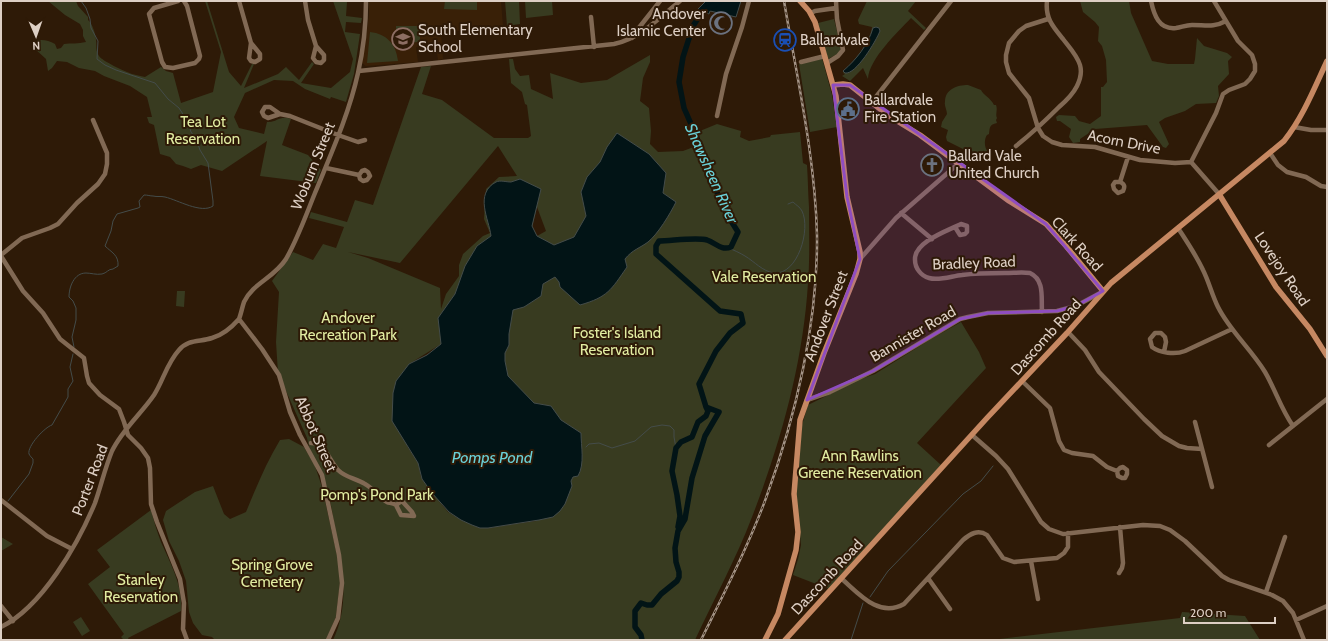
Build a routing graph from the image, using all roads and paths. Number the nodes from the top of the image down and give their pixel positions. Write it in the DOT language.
graph roads {
  1 [pos="178,1"];
  2 [pos="184,1"];
  3 [pos="239,1"];
  4 [pos="305,1"];
  5 [pos="366,1"];
  6 [pos="660,1"];
  7 [pos="680,1"];
  8 [pos="749,1"];
  9 [pos="800,1"];
  10 [pos="836,1"];
  11 [pos="950,1"];
  12 [pos="1047,1"];
  13 [pos="1152,1"];
  14 [pos="1214,1"];
  15 [pos="836,8"];
  16 [pos="811,14"];
  17 [pos="591,17"];
  18 [pos="1048,19"];
  19 [pos="1226,21"];
  20 [pos="632,38"];
  21 [pos="251,43"];
  22 [pos="316,46"];
  23 [pos="594,47"];
  24 [pos="825,56"];
  25 [pos="1327,61"];
  26 [pos="801,62"];
  27 [pos="827,63"];
  28 [pos="359,71"];
  29 [pos="834,85"];
  30 [pos="872,102"];
  31 [pos="280,114"];
  32 [pos="717,116"];
  33 [pos="93,120"];
  34 [pos="1294,127"];
  35 [pos="1038,128"];
  36 [pos="1327,130"];
  37 [pos="338,135"];
  38 [pos="365,140"];
  39 [pos="1016,146"];
  40 [pos="1270,153"];
  41 [pos="1128,157"];
  42 [pos="1192,162"];
  43 [pos="959,163"];
  44 [pos="326,168"];
  45 [pos="359,175"];
  46 [pos="1120,182"];
  47 [pos="1327,187"];
  48 [pos="1219,194"];
  49 [pos="901,213"];
  50 [pos="955,227"];
  51 [pos="1178,228"];
  52 [pos="932,239"];
  53 [pos="1,256"];
  54 [pos="860,259"];
  55 [pos="1103,292"];
  56 [pos="1042,312"];
  57 [pos="239,319"];
  58 [pos="1232,328"];
  59 [pos="1068,332"];
  60 [pos="1164,352"];
  61 [pos="1327,356"];
  62 [pos="1022,382"];
  63 [pos="1327,399"];
  64 [pos="807,400"];
  65 [pos="1195,422"];
  66 [pos="1293,426"];
  67 [pos="127,430"];
  68 [pos="972,435"];
  69 [pos="311,443"];
  70 [pos="1269,446"];
  71 [pos="1202,449"];
  72 [pos="1117,471"];
  73 [pos="1212,487"];
  74 [pos="1,500"];
  75 [pos="396,504"];
  76 [pos="1120,527"];
  77 [pos="1068,533"];
  78 [pos="1285,537"];
  79 [pos="72,549"];
  80 [pos="1031,561"];
  81 [pos="1119,573"];
  82 [pos="928,578"];
  83 [pos="842,579"];
  84 [pos="1266,592"];
  85 [pos="1038,599"];
  86 [pos="1,606"];
  87 [pos="1327,606"];
  88 [pos="950,609"];
  89 [pos="1296,620"];
  90 [pos="13,621"];
  91 [pos="1,627"];
  92 [pos="187,640"];
  93 [pos="328,640"];
  94 [pos="765,640"];
  95 [pos="787,640"];
  96 [pos="1304,640"];
  1 -- 2 [label="street"];
  3 -- 21 [label="street"];
  4 -- 22 [label="street"];
  5 -- 28 [label="street, Woburn Street"];
  6 -- 20 [label="street"];
  7 -- 20 [label="street"];
  8 -- 32 [label="street"];
  9 -- 16 [label="main road, Andover Street"];
  10 -- 15 [label="street"];
  11 -- 30 [label="street"];
  12 -- 18 [label="street"];
  13 -- 19 [label="street"];
  14 -- 19 [label="street"];
  15 -- 16 [label="street"];
  15 -- 27 [label="street"];
  16 -- 24 [label="main road, Andover Street"];
  17 -- 23 [label="street"];
  18 -- 35 [label="street"];
  18 -- 35 [label="street, Acorn Drive"];
  19 -- 42 [label="street"];
  20 -- 23 [label="street"];
  23 -- 28 [label="street"];
  24 -- 26 [label="street"];
  24 -- 27 [label="main road, Andover Street"];
  25 -- 34 [label="main road, Dascomb Road"];
  27 -- 29 [label="main road, Andover Street"];
  28 -- 37 [label="street, Woburn Street"];
  29 -- 30 [label="main road, Clark Road"];
  29 -- 54 [label="main road, Andover Street"];
  30 -- 43 [label="main road, Clark Road"];
  31 -- 37 [label="street"];
  33 -- 53 [label="street"];
  34 -- 36 [label="street"];
  34 -- 40 [label="main road, Dascomb Road"];
  35 -- 39 [label="street"];
  35 -- 41 [label="street, Acorn Drive"];
  37 -- 38 [label="street"];
  37 -- 44 [label="street, Woburn Street"];
  40 -- 47 [label="street"];
  40 -- 48 [label="main road, Dascomb Road"];
  41 -- 42 [label="street, Acorn Drive"];
  41 -- 46 [label="street"];
  42 -- 48 [label="street"];
  43 -- 49 [label="street"];
  43 -- 55 [label="main road, Clark Road"];
  44 -- 45 [label="street"];
  44 -- 57 [label="street, Woburn Street"];
  48 -- 51 [label="main road, Dascomb Road"];
  48 -- 61 [label="main road, Lovejoy Road"];
  49 -- 52 [label="street, Bradley Road"];
  49 -- 54 [label="street"];
  50 -- 52 [label="street, Bradley Road"];
  51 -- 55 [label="main road, Dascomb Road"];
  51 -- 58 [label="street"];
  52 -- 56 [label="street, Bradley Road"];
  53 -- 67 [label="street"];
  54 -- 64 [label="main road, Andover Street"];
  55 -- 56 [label="street, Bannister Road"];
  55 -- 59 [label="main road, Dascomb Road"];
  56 -- 64 [label="street, Bannister Road"];
  57 -- 67 [label="street, Porter Road"];
  57 -- 93 [label="street, Abbot Street"];
  58 -- 60 [label="street"];
  58 -- 66 [label="street"];
  59 -- 62 [label="main road, Dascomb Road"];
  59 -- 71 [label="street"];
  62 -- 68 [label="main road, Dascomb Road"];
  62 -- 72 [label="street"];
  63 -- 66 [label="street"];
  64 -- 94 [label="main road, Andover Street"];
  65 -- 71 [label="street"];
  66 -- 70 [label="street"];
  67 -- 79 [label="street, Porter Road"];
  67 -- 92 [label="street"];
  68 -- 77 [label="street"];
  68 -- 83 [label="main road, Dascomb Road"];
  69 -- 75 [label="street"];
  71 -- 73 [label="street"];
  74 -- 79 [label="street"];
  76 -- 77 [label="street"];
  76 -- 81 [label="street"];
  76 -- 84 [label="street"];
  77 -- 80 [label="street"];
  78 -- 84 [label="street"];
  79 -- 90 [label="street, Porter Road"];
  80 -- 82 [label="street"];
  80 -- 85 [label="street"];
  82 -- 83 [label="street"];
  82 -- 88 [label="street"];
  83 -- 95 [label="main road, Dascomb Road"];
  84 -- 89 [label="street"];
  86 -- 90 [label="street"];
  87 -- 89 [label="street"];
  89 -- 96 [label="street"];
  90 -- 91 [label="street, Porter Road"];
}
